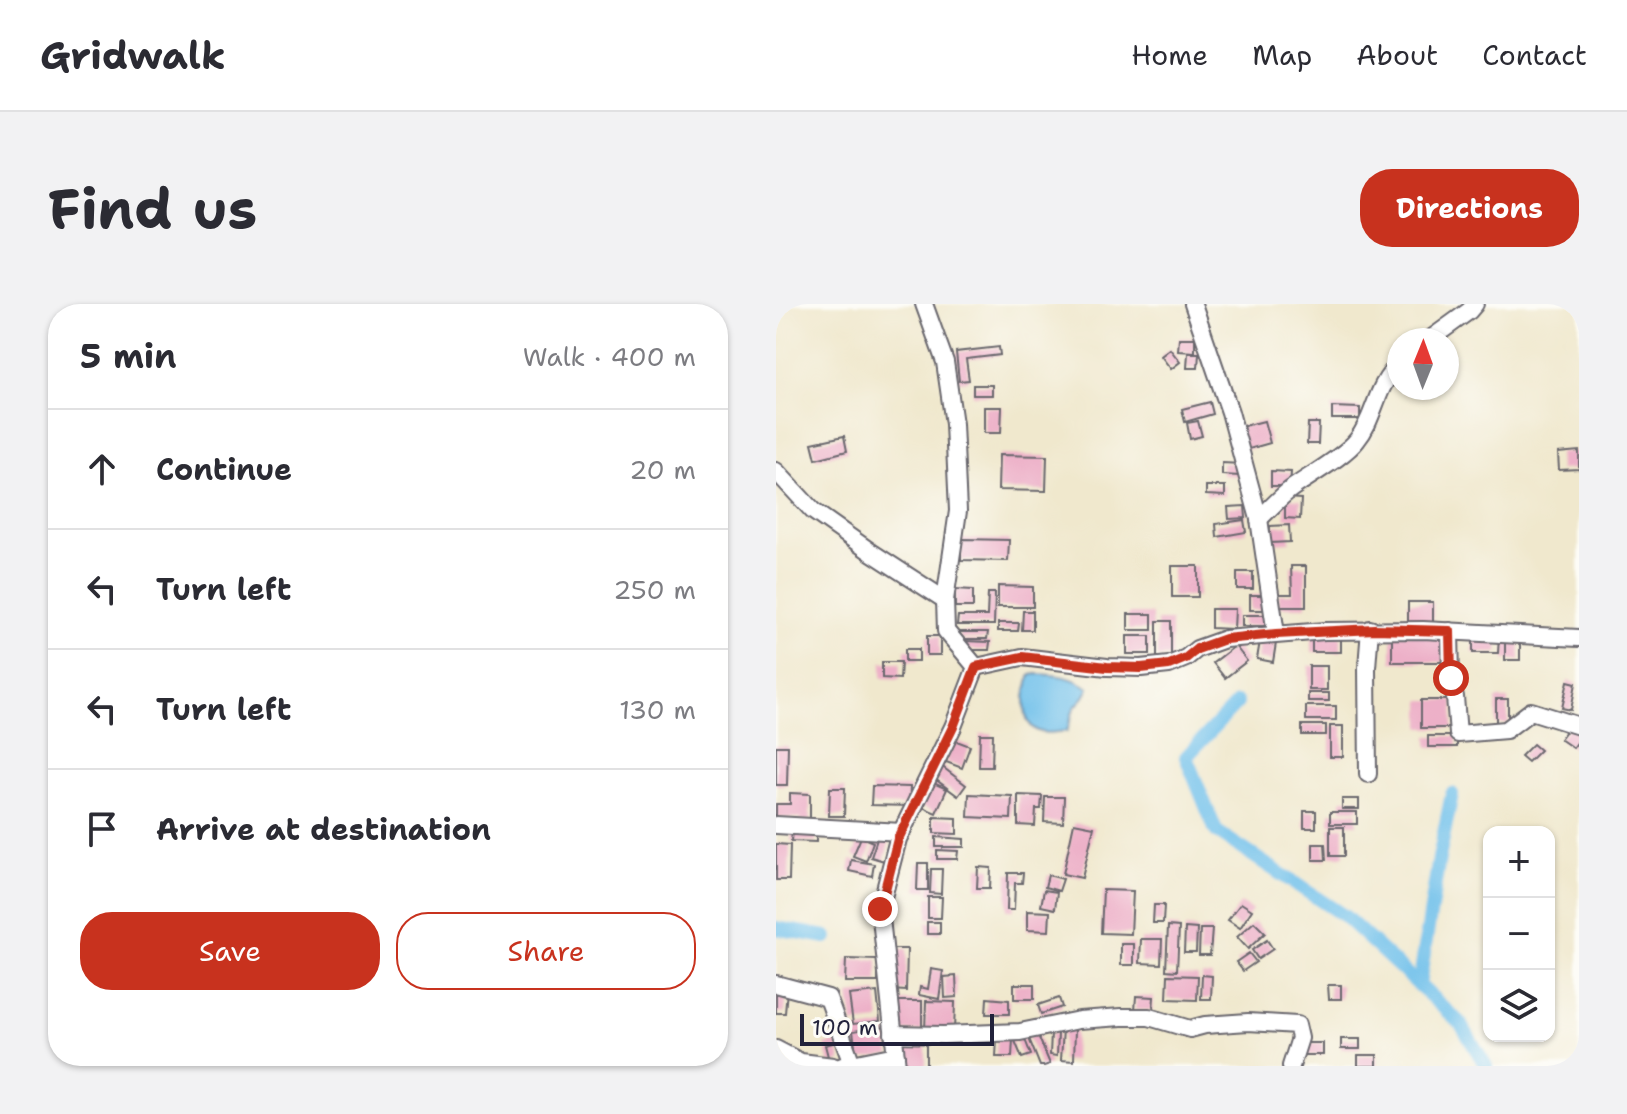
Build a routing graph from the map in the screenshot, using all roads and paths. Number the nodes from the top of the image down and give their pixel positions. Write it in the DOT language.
graph roads {
  1 [pos="924,304"];
  2 [pos="1193,304"];
  3 [pos="1475,304"];
  4 [pos="1446,328"];
  5 [pos="1387,378"];
  6 [pos="776,471"];
  7 [pos="1259,519"];
  8 [pos="945,600"];
  9 [pos="1370,629"];
  10 [pos="1450,631"];
  11 [pos="1276,634"];
  12 [pos="1579,638"];
  13 [pos="976,667"];
  14 [pos="1579,726"];
  15 [pos="1368,774"];
  16 [pos="776,825"];
  17 [pos="902,832"];
  18 [pos="776,984"];
  19 [pos="893,1034"];
  20 [pos="776,1049"];
  21 [pos="896,1061"];
  22 [pos="847,1065"];
  23 [pos="833,1066"];
  24 [pos="1291,1066"];
  1 -- 8 [label="street"];
  2 -- 7 [label="street"];
  3 -- 4 [label="street"];
  5 -- 7 [label="street"];
  6 -- 8 [label="street"];
  7 -- 11 [label="street"];
  8 -- 13 [label="street"];
  9 -- 10 [label="street"];
  9 -- 11 [label="street"];
  9 -- 15 [label="street"];
  10 -- 12 [label="street"];
  10 -- 14 [label="street"];
  11 -- 13 [label="street"];
  13 -- 17 [label="street"];
  16 -- 17 [label="street"];
  17 -- 19 [label="street"];
  18 -- 22 [label="street"];
  19 -- 21 [label="street"];
  19 -- 24 [label="street"];
  20 -- 23 [label="street"];
  21 -- 22 [label="street"];
}
